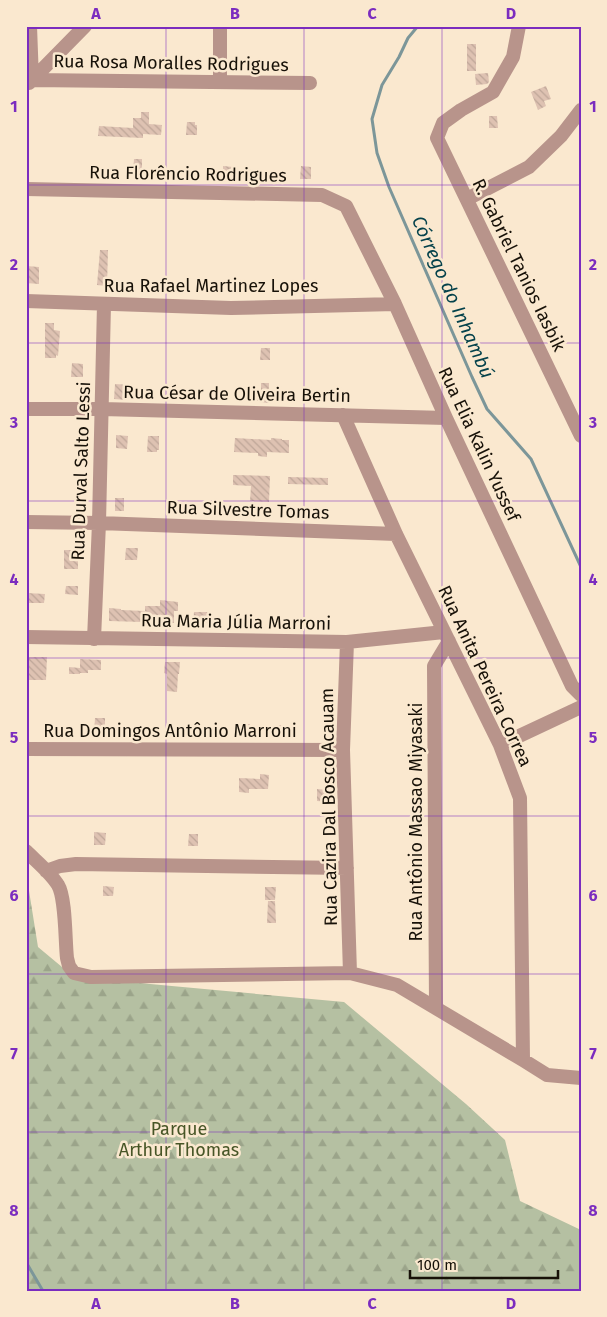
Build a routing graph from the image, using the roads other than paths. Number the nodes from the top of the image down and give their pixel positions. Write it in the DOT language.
graph roads {
  1 [pos="30,26"];
  2 [pos="85,26"];
  3 [pos="220,26"];
  4 [pos="519,26"];
  5 [pos="220,82"];
  6 [pos="29,83"];
  7 [pos="310,83"];
  8 [pos="581,110"];
  9 [pos="26,189"];
  10 [pos="466,199"];
  11 [pos="346,206"];
  12 [pos="26,301"];
  13 [pos="104,304"];
  14 [pos="395,304"];
  15 [pos="26,409"];
  16 [pos="102,409"];
  17 [pos="343,415"];
  18 [pos="446,418"];
  19 [pos="581,436"];
  20 [pos="26,522"];
  21 [pos="99,523"];
  22 [pos="396,534"];
  23 [pos="446,636"];
  24 [pos="26,637"];
  25 [pos="94,639"];
  26 [pos="347,642"];
  27 [pos="581,695"];
  28 [pos="581,707"];
  29 [pos="500,745"];
  30 [pos="26,749"];
  31 [pos="343,750"];
  32 [pos="26,851"];
  33 [pos="347,868"];
  34 [pos="46,870"];
  35 [pos="350,972"];
  36 [pos="436,1007"];
  37 [pos="523,1060"];
  38 [pos="581,1078"];
  1 -- 6 [label="street"];
  2 -- 6 [label="street"];
  3 -- 5 [label="street"];
  4 -- 10 [label="street, R. Gabriel Tanios Iasbik"];
  5 -- 6 [label="street, Rua Rosa Moralles Rodrigues"];
  5 -- 7 [label="street, Rua Rosa Moralles Rodrigues"];
  8 -- 10 [label="street"];
  9 -- 11 [label="street, Rua Florêncio Rodrigues"];
  10 -- 19 [label="street, R. Gabriel Tanios Iasbik"];
  11 -- 14 [label="street, Rua Elia Kalin Yussef"];
  12 -- 13 [label="street, Rua Rafael Martinez Lopes"];
  13 -- 14 [label="street, Rua Rafael Martinez Lopes"];
  13 -- 16 [label="street, Rua Durval Salto Lessi"];
  14 -- 18 [label="street, Rua Elia Kalin Yussef"];
  15 -- 16 [label="street, Rua César de Oliveira Bertin"];
  16 -- 17 [label="street, Rua César de Oliveira Bertin"];
  16 -- 21 [label="street, Rua Durval Salto Lessi"];
  17 -- 18 [label="street, Rua César de Oliveira Bertin"];
  17 -- 22 [label="street, Rua Anita Pereira Correa"];
  18 -- 27 [label="street, Rua Elia Kalin Yussef"];
  20 -- 21 [label="street, Rua Silvestre Tomas"];
  21 -- 22 [label="street, Rua Silvestre Tomas"];
  21 -- 25 [label="street, Rua Durval Salto Lessi"];
  22 -- 23 [label="street, Rua Anita Pereira Correa"];
  23 -- 26 [label="street, Rua Maria Júlia Marroni"];
  23 -- 29 [label="street, Rua Anita Pereira Correa"];
  23 -- 36 [label="street, Rua Antônio Massao Miyasaki"];
  24 -- 25 [label="street, Rua Maria Júlia Marroni"];
  25 -- 26 [label="street, Rua Maria Júlia Marroni"];
  26 -- 31 [label="street, Rua Cazira Dal Bosco Acauam"];
  28 -- 29 [label="street"];
  29 -- 37 [label="street, Rua Anita Pereira Correa"];
  30 -- 31 [label="street, Rua Domingos Antônio Marroni"];
  31 -- 33 [label="street, Rua Cazira Dal Bosco Acauam"];
  32 -- 34 [label="street"];
  33 -- 34 [label="street"];
  33 -- 35 [label="street, Rua Cazira Dal Bosco Acauam"];
  34 -- 35 [label="street"];
  35 -- 36 [label="street"];
  36 -- 37 [label="street"];
  37 -- 38 [label="street"];
}
